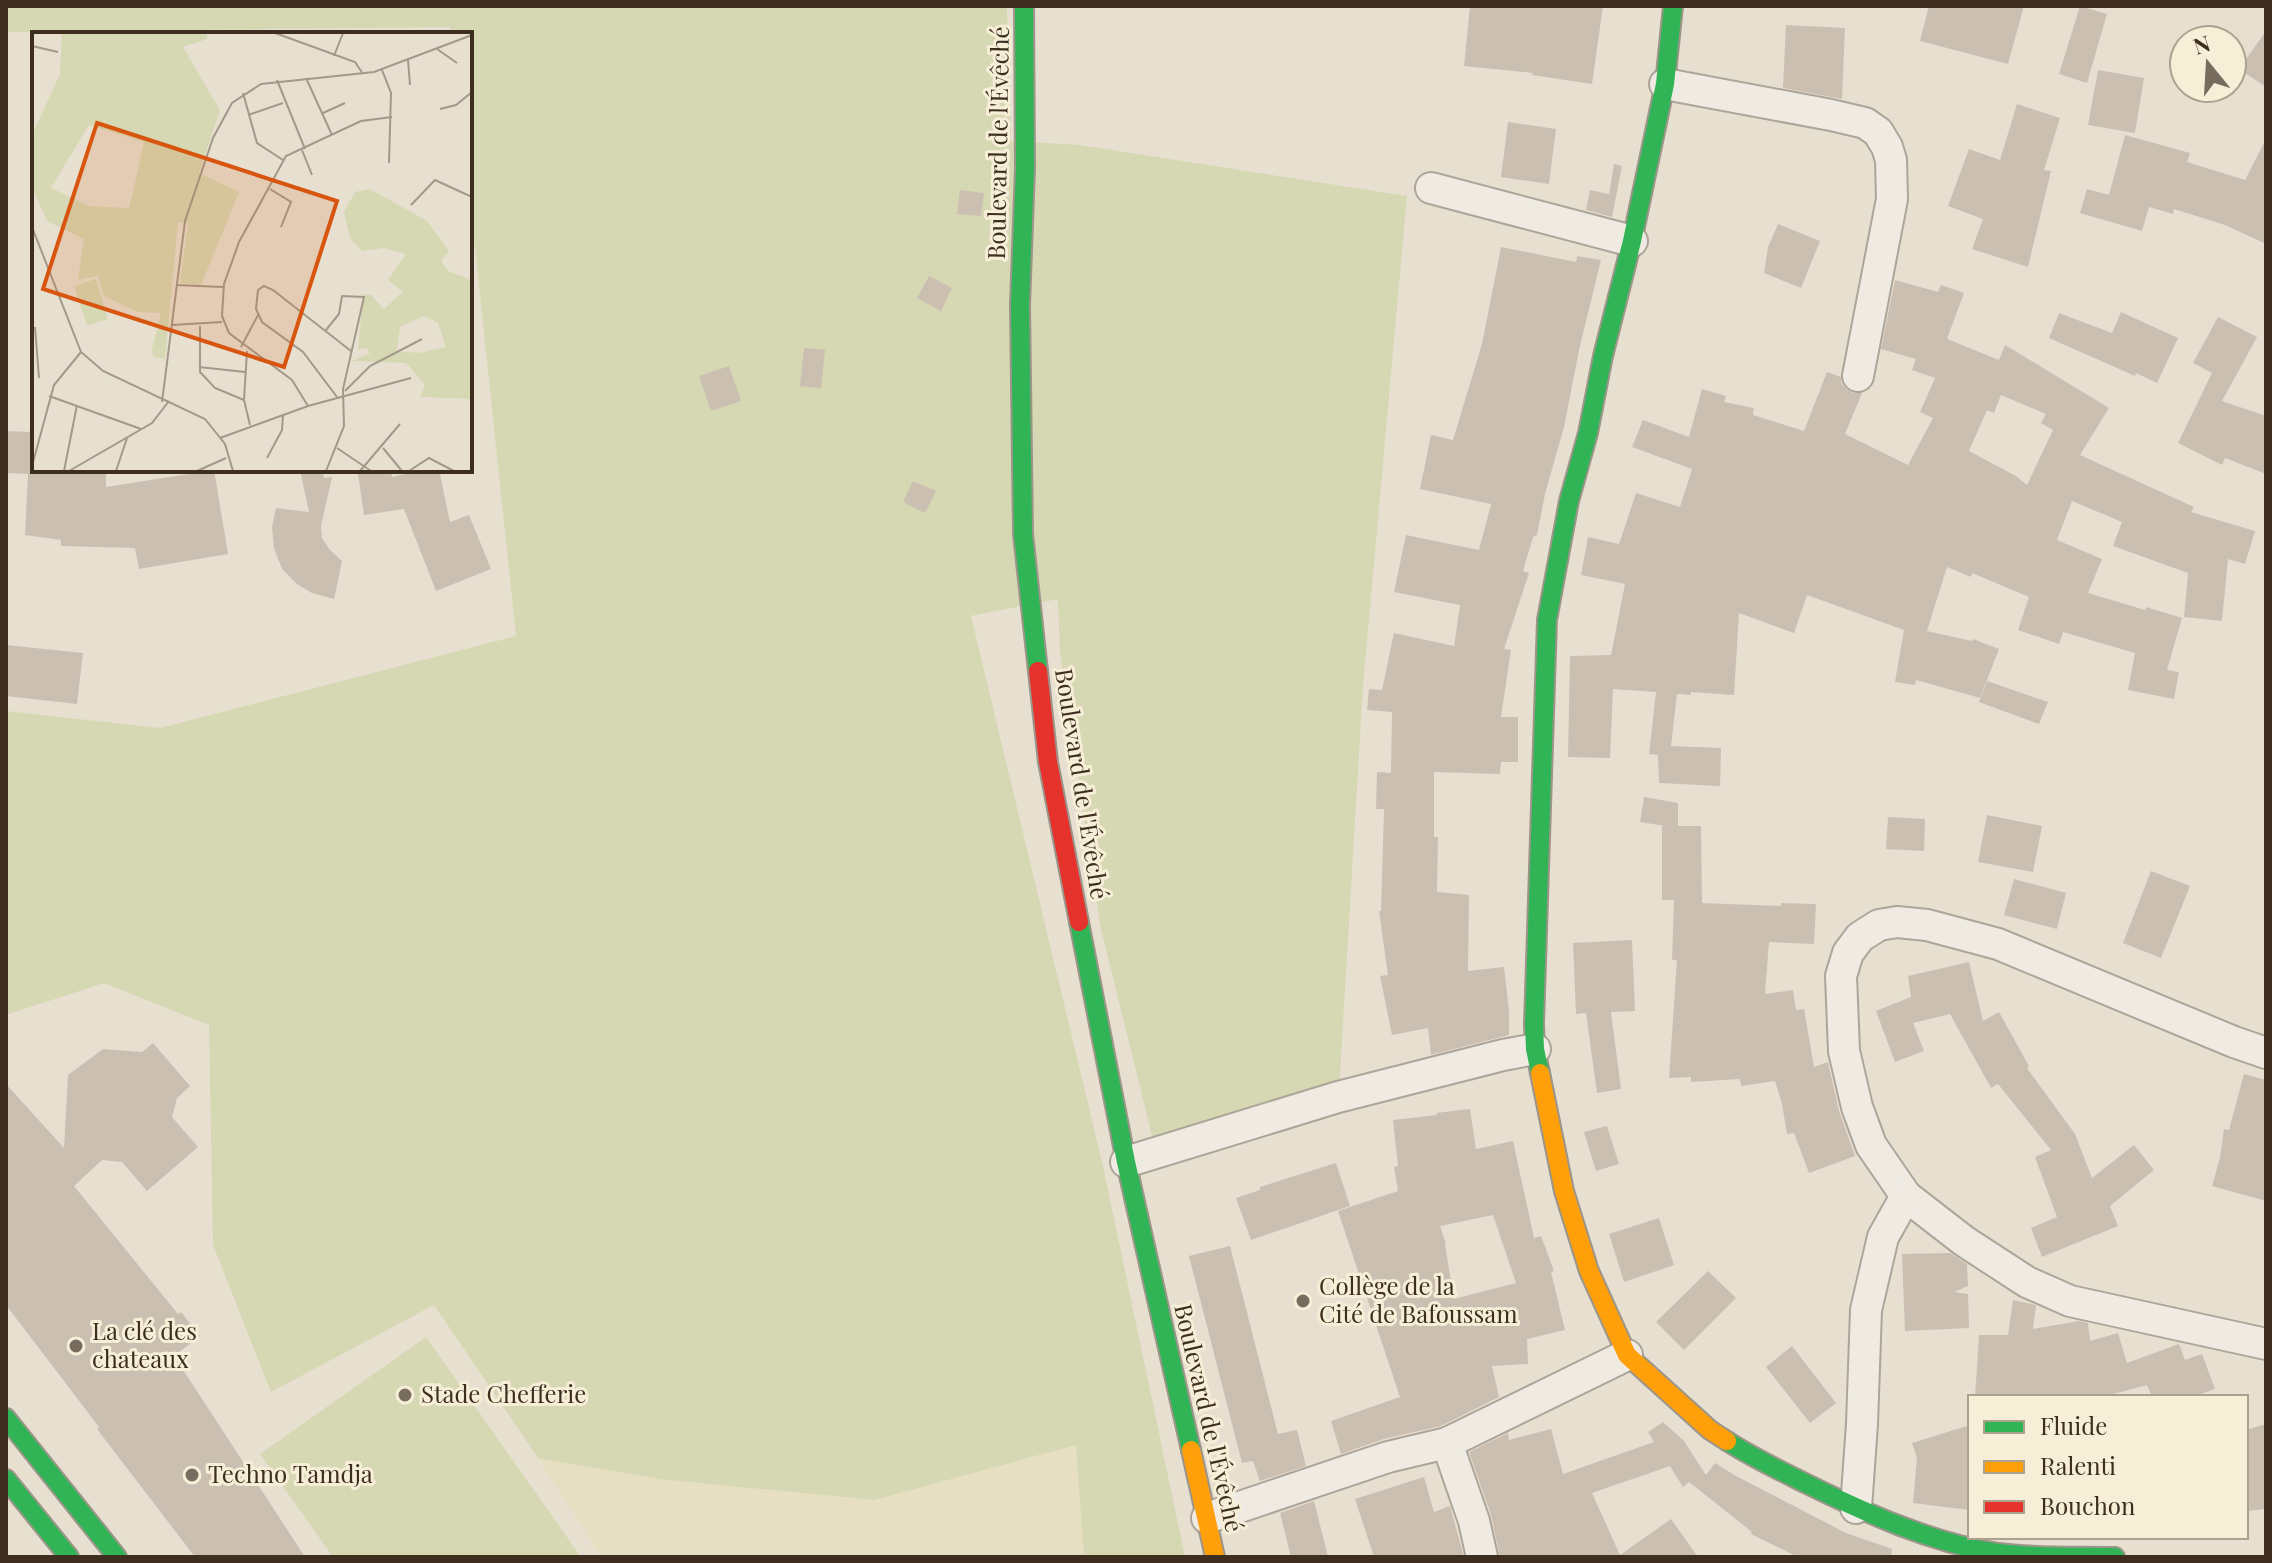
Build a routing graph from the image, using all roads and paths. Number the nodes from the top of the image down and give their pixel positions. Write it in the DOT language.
graph roads {
  1 [pos="1024,6"];
  2 [pos="1673,6"];
  3 [pos="1665,84"];
  4 [pos="1431,188"];
  5 [pos="1632,241"];
  6 [pos="1858,376"];
  7 [pos="1535,1049"];
  8 [pos="2266,1053"];
  9 [pos="1126,1162"];
  10 [pos="1906,1196"];
  11 [pos="2266,1344"];
  12 [pos="1627,1355"];
  13 [pos="6,1418"];
  14 [pos="1447,1443"];
  15 [pos="6,1479"];
  16 [pos="1856,1508"];
  17 [pos="1207,1518"];
  18 [pos="1916,1544"];
  19 [pos="69,1557"];
  20 [pos="117,1557"];
  21 [pos="1215,1557"];
  22 [pos="1482,1557"];
  23 [pos="2115,1557"];
  1 -- 9 [label="main road, Boulevard de l'Évêché"];
  2 -- 3 [label="main road"];
  3 -- 5 [label="main road"];
  3 -- 6 [label="street"];
  4 -- 5 [label="street"];
  5 -- 7 [label="main road"];
  7 -- 9 [label="street"];
  7 -- 12 [label="main road"];
  8 -- 10 [label="street"];
  9 -- 17 [label="main road, Boulevard de l'Évêché"];
  10 -- 11 [label="street"];
  10 -- 16 [label="street"];
  12 -- 14 [label="street"];
  12 -- 16 [label="main road"];
  13 -- 20 [label="main road"];
  14 -- 17 [label="street"];
  14 -- 22 [label="street"];
  15 -- 19 [label="main road"];
  16 -- 18 [label="main road"];
  17 -- 21 [label="main road, Boulevard de l'Évêché"];
  18 -- 23 [label="main road"];
}
